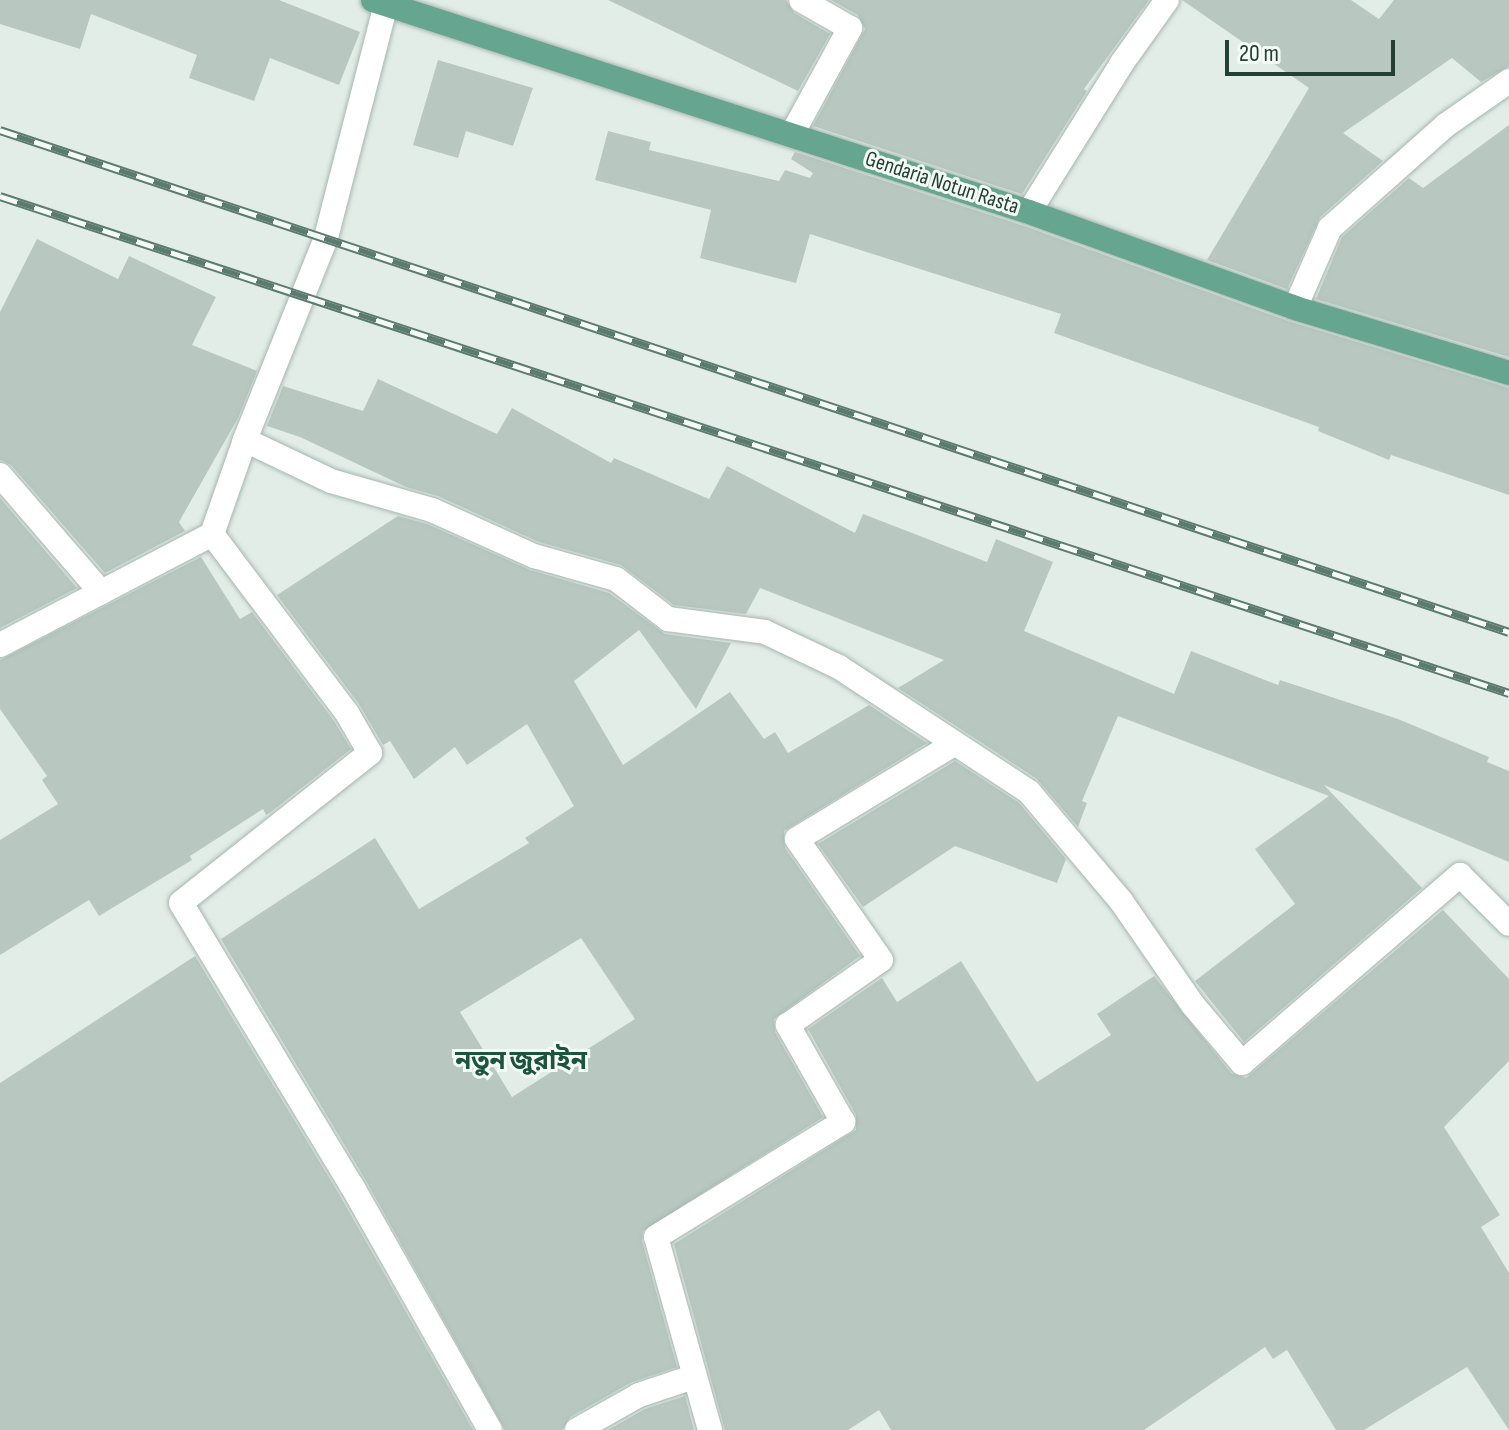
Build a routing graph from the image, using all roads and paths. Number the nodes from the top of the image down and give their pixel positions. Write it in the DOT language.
graph roads {
  1 [pos="801,0"];
  2 [pos="1167,0"];
  3 [pos="379,2"];
  4 [pos="1509,81"];
  5 [pos="792,134"];
  6 [pos="1029,212"];
  7 [pos="1295,308"];
  8 [pos="1509,373"];
  9 [pos="245,440"];
  10 [pos="0,475"];
  11 [pos="212,534"];
  12 [pos="101,592"];
  13 [pos="0,645"];
  14 [pos="954,744"];
  15 [pos="1509,924"];
  16 [pos="693,1377"];
  17 [pos="490,1430"];
  18 [pos="577,1430"];
  19 [pos="710,1430"];
  1 -- 5 [label="street"];
  2 -- 6 [label="street"];
  3 -- 5 [label="main road, Gendaria Notun Rasta"];
  3 -- 9 [label="street"];
  4 -- 7 [label="street"];
  5 -- 6 [label="main road, Gendaria Notun Rasta"];
  6 -- 7 [label="main road, Gendaria Notun Rasta"];
  7 -- 8 [label="main road, Gendaria Notun Rasta"];
  9 -- 11 [label="street"];
  9 -- 14 [label="street"];
  10 -- 12 [label="street"];
  11 -- 12 [label="street"];
  11 -- 17 [label="street"];
  12 -- 13 [label="street"];
  14 -- 15 [label="street"];
  14 -- 16 [label="street"];
  16 -- 18 [label="street"];
  16 -- 19 [label="street"];
}
